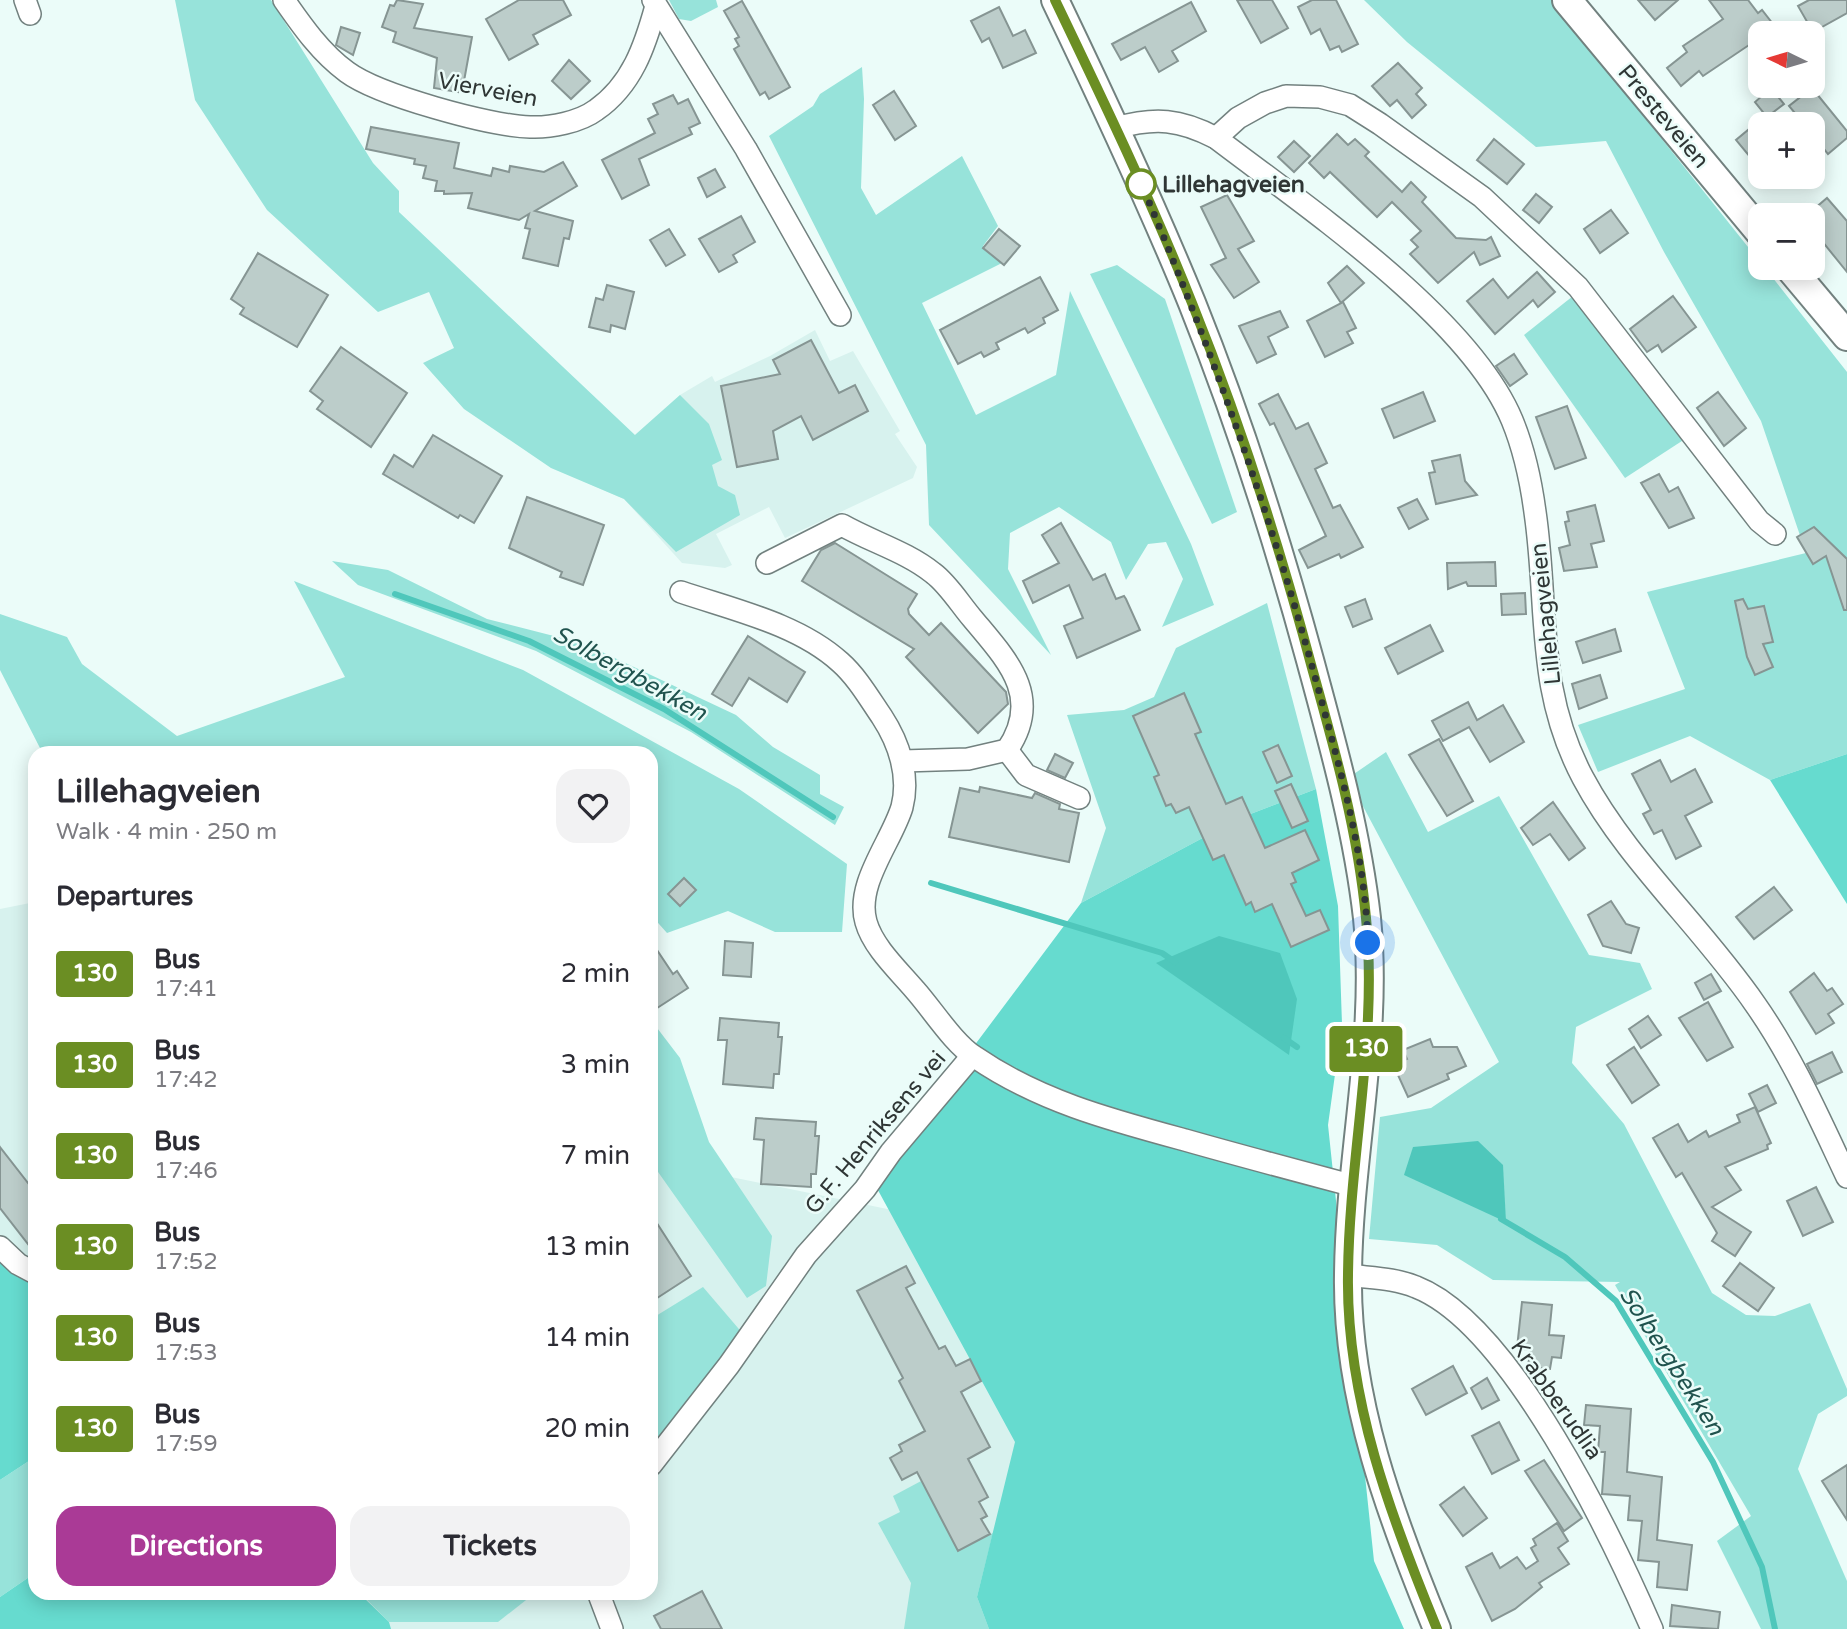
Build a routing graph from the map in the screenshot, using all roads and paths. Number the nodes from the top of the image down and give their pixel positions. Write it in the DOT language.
graph roads {
  1 [pos="284,0"];
  2 [pos="1055,0"];
  3 [pos="1567,0"];
  4 [pos="654,3"];
  5 [pos="1116,128"];
  6 [pos="1216,138"];
  7 [pos="1748,218"];
  8 [pos="1800,280"];
  9 [pos="840,315"];
  10 [pos="1847,336"];
  11 [pos="1775,534"];
  12 [pos="767,563"];
  13 [pos="681,592"];
  14 [pos="1007,750"];
  15 [pos="903,761"];
  16 [pos="1079,798"];
  17 [pos="972,1056"];
  18 [pos="1847,1177"];
  19 [pos="1354,1186"];
  20 [pos="0,1247"];
  21 [pos="28,1269"];
  22 [pos="1348,1275"];
  23 [pos="658,1456"];
  24 [pos="601,1600"];
  25 [pos="612,1629"];
  26 [pos="1437,1629"];
  27 [pos="1652,1629"];
  1 -- 4 [label="street, Vierveien"];
  2 -- 5 [label="street"];
  3 -- 7 [label="main road, Presteveien"];
  4 -- 9 [label="street, Vierveien"];
  5 -- 6 [label="street, Lillehagveien"];
  5 -- 19 [label="street"];
  6 -- 11 [label="street"];
  6 -- 18 [label="street, Lillehagveien"];
  8 -- 10 [label="main road"];
  12 -- 14 [label="street"];
  13 -- 15 [label="street"];
  14 -- 15 [label="street"];
  14 -- 16 [label="street"];
  15 -- 17 [label="street"];
  17 -- 19 [label="street, G.F. Henriksens vei"];
  17 -- 23 [label="street, G.F. Henriksens vei"];
  19 -- 22 [label="street"];
  20 -- 21 [label="street"];
  22 -- 26 [label="street"];
  22 -- 27 [label="street, Krabberudlia"];
  24 -- 25 [label="street"];
}
